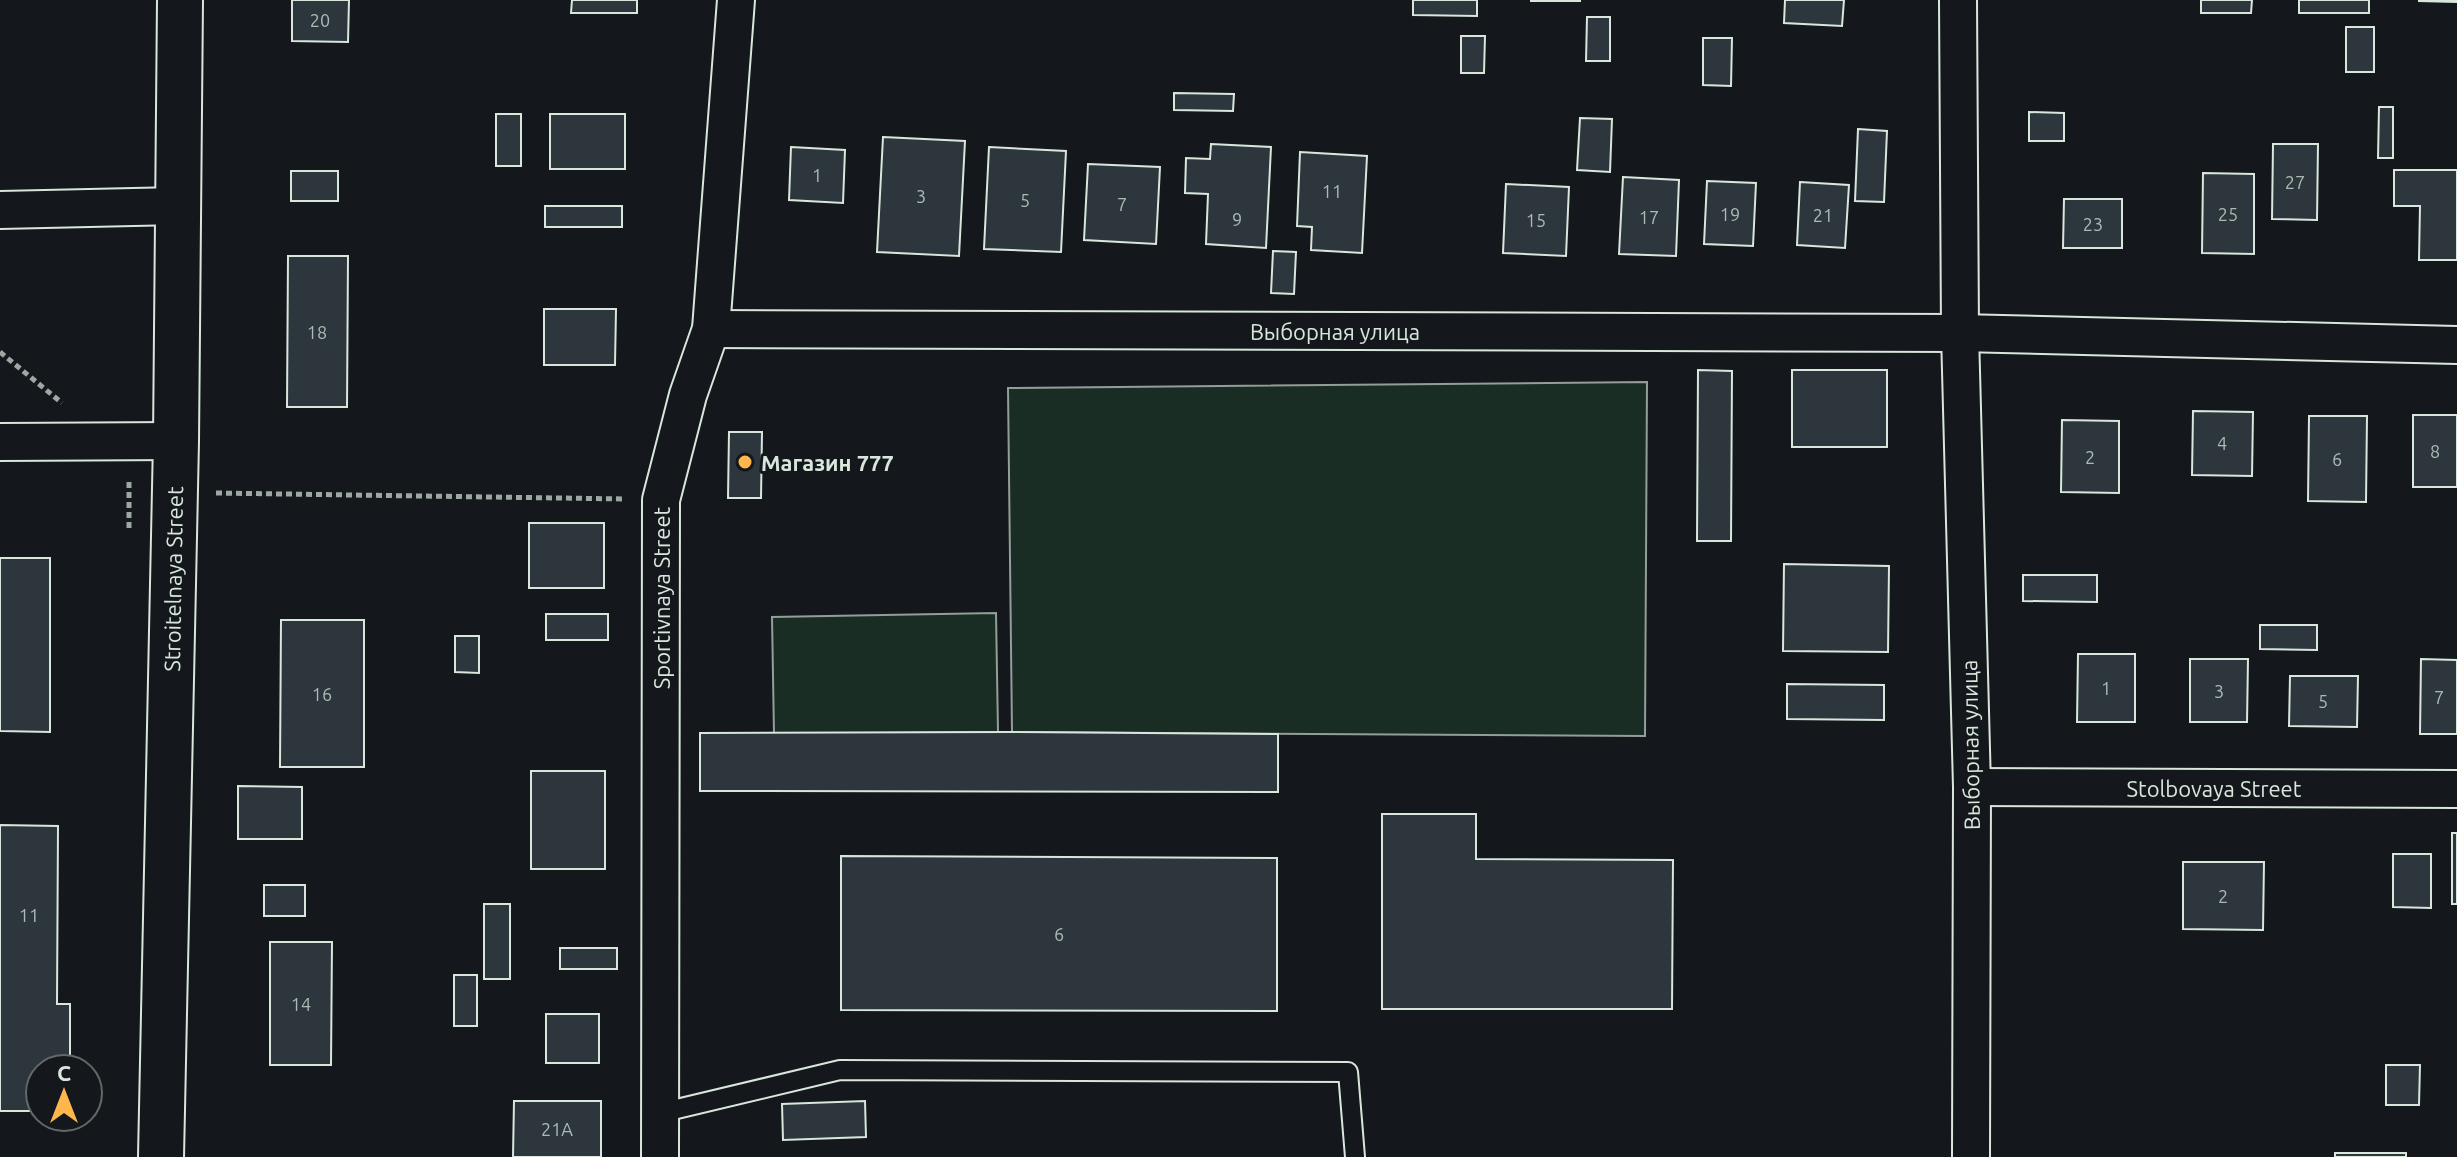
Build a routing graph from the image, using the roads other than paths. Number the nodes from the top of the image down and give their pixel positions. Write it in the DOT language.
graph roads {
  1 [pos="180,0"];
  2 [pos="736,0"];
  3 [pos="1958,0"];
  4 [pos="178,206"];
  5 [pos="0,210"];
  6 [pos="711,329"];
  7 [pos="1960,333"];
  8 [pos="2457,345"];
  9 [pos="176,441"];
  10 [pos="0,442"];
  11 [pos="1972,787"];
  12 [pos="2457,789"];
  13 [pos="660,1113"];
  14 [pos="161,1157"];
  15 [pos="660,1157"];
  16 [pos="1355,1157"];
  17 [pos="1971,1157"];
  1 -- 4 [label="street, Stroitelnaya Street"];
  2 -- 6 [label="street, Sportivnaya Street"];
  3 -- 7 [label="street, Выборная улица"];
  4 -- 5 [label="street"];
  4 -- 9 [label="street, Stroitelnaya Street"];
  6 -- 7 [label="street, Выборная улица"];
  6 -- 13 [label="street, Sportivnaya Street"];
  7 -- 8 [label="street, Выборная улица"];
  7 -- 11 [label="street, Выборная улица"];
  9 -- 10 [label="street"];
  9 -- 14 [label="street, Stroitelnaya Street"];
  11 -- 12 [label="street, Stolbovaya Street"];
  11 -- 17 [label="street, Выборная улица"];
  13 -- 15 [label="street, Sportivnaya Street"];
  13 -- 16 [label="lane"];
}
